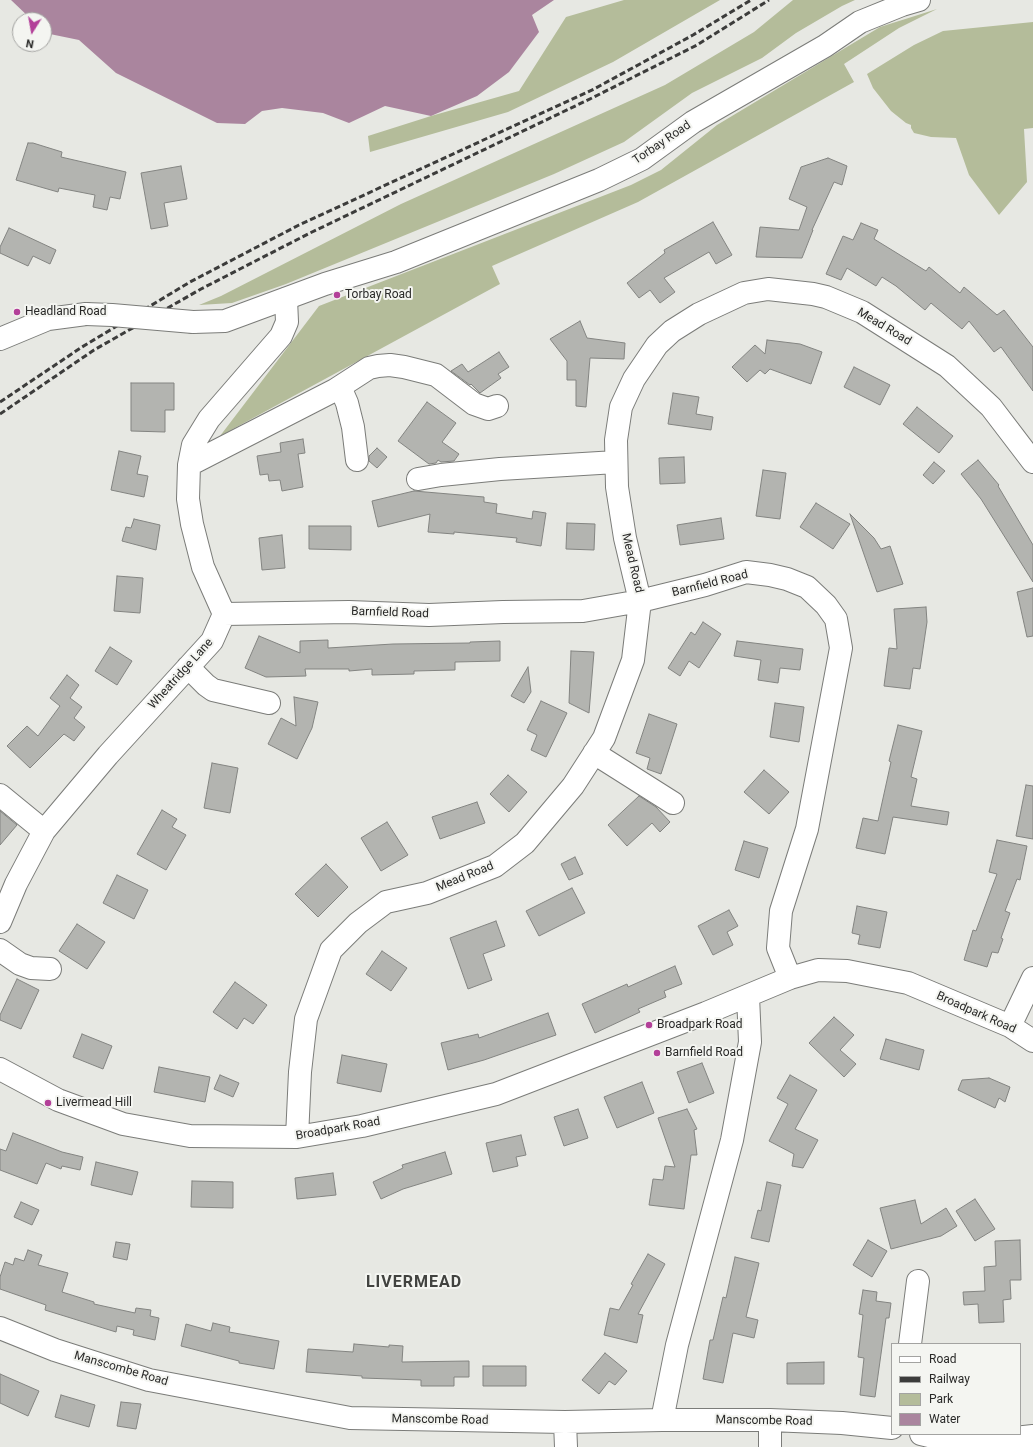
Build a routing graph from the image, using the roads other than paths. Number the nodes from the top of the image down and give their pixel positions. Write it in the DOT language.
graph roads {
  1 [pos="919,0"];
  2 [pos="286,299"];
  3 [pos="0,339"];
  4 [pos="340,387"];
  5 [pos="497,406"];
  6 [pos="357,460"];
  7 [pos="616,462"];
  8 [pos="1033,462"];
  9 [pos="189,465"];
  10 [pos="418,479"];
  11 [pos="640,601"];
  12 [pos="224,614"];
  13 [pos="188,668"];
  14 [pos="269,703"];
  15 [pos="594,753"];
  16 [pos="0,795"];
  17 [pos="673,803"];
  18 [pos="44,831"];
  19 [pos="0,922"];
  20 [pos="0,950"];
  21 [pos="50,969"];
  22 [pos="790,978"];
  23 [pos="1033,978"];
  24 [pos="748,996"];
  25 [pos="1010,1026"];
  26 [pos="1033,1041"];
  27 [pos="0,1068"];
  28 [pos="297,1137"];
  29 [pos="918,1281"];
  30 [pos="0,1328"];
  31 [pos="910,1343"];
  32 [pos="662,1420"];
  33 [pos="770,1420"];
  34 [pos="565,1422"];
  35 [pos="891,1428"];
  36 [pos="925,1435"];
  37 [pos="1033,1436"];
  38 [pos="969,1445"];
  39 [pos="566,1447"];
  40 [pos="770,1447"];
  1 -- 2 [label="street, Torbay Road"];
  2 -- 3 [label="street, Torbay Road, bridge"];
  2 -- 9 [label="street"];
  4 -- 5 [label="street"];
  4 -- 6 [label="street"];
  4 -- 9 [label="street"];
  7 -- 8 [label="street, Mead Road"];
  7 -- 10 [label="street"];
  7 -- 11 [label="street, Mead Road"];
  9 -- 12 [label="street"];
  11 -- 12 [label="street, Barnfield Road"];
  11 -- 15 [label="street, Mead Road"];
  11 -- 22 [label="street, Barnfield Road"];
  12 -- 13 [label="street, Wheatridge Lane"];
  13 -- 14 [label="street"];
  13 -- 18 [label="street, Wheatridge Lane"];
  15 -- 17 [label="street"];
  15 -- 28 [label="street, Mead Road"];
  16 -- 18 [label="street"];
  18 -- 19 [label="street, Wheatridge Lane"];
  20 -- 21 [label="street"];
  22 -- 24 [label="street, Broadpark Road"];
  22 -- 25 [label="street, Broadpark Road"];
  23 -- 25 [label="street"];
  24 -- 28 [label="street, Broadpark Road"];
  24 -- 32 [label="street"];
  25 -- 26 [label="street, Broadpark Road"];
  27 -- 28 [label="street, Broadpark Road"];
  29 -- 31 [label="street"];
  30 -- 34 [label="street, Manscombe Road"];
  32 -- 33 [label="street, Manscombe Road"];
  32 -- 34 [label="street, Manscombe Road"];
  33 -- 35 [label="street, Manscombe Road"];
  33 -- 40 [label="street"];
  34 -- 39 [label="street"];
  36 -- 38 [label="street"];
  37 -- 38 [label="street"];
}
